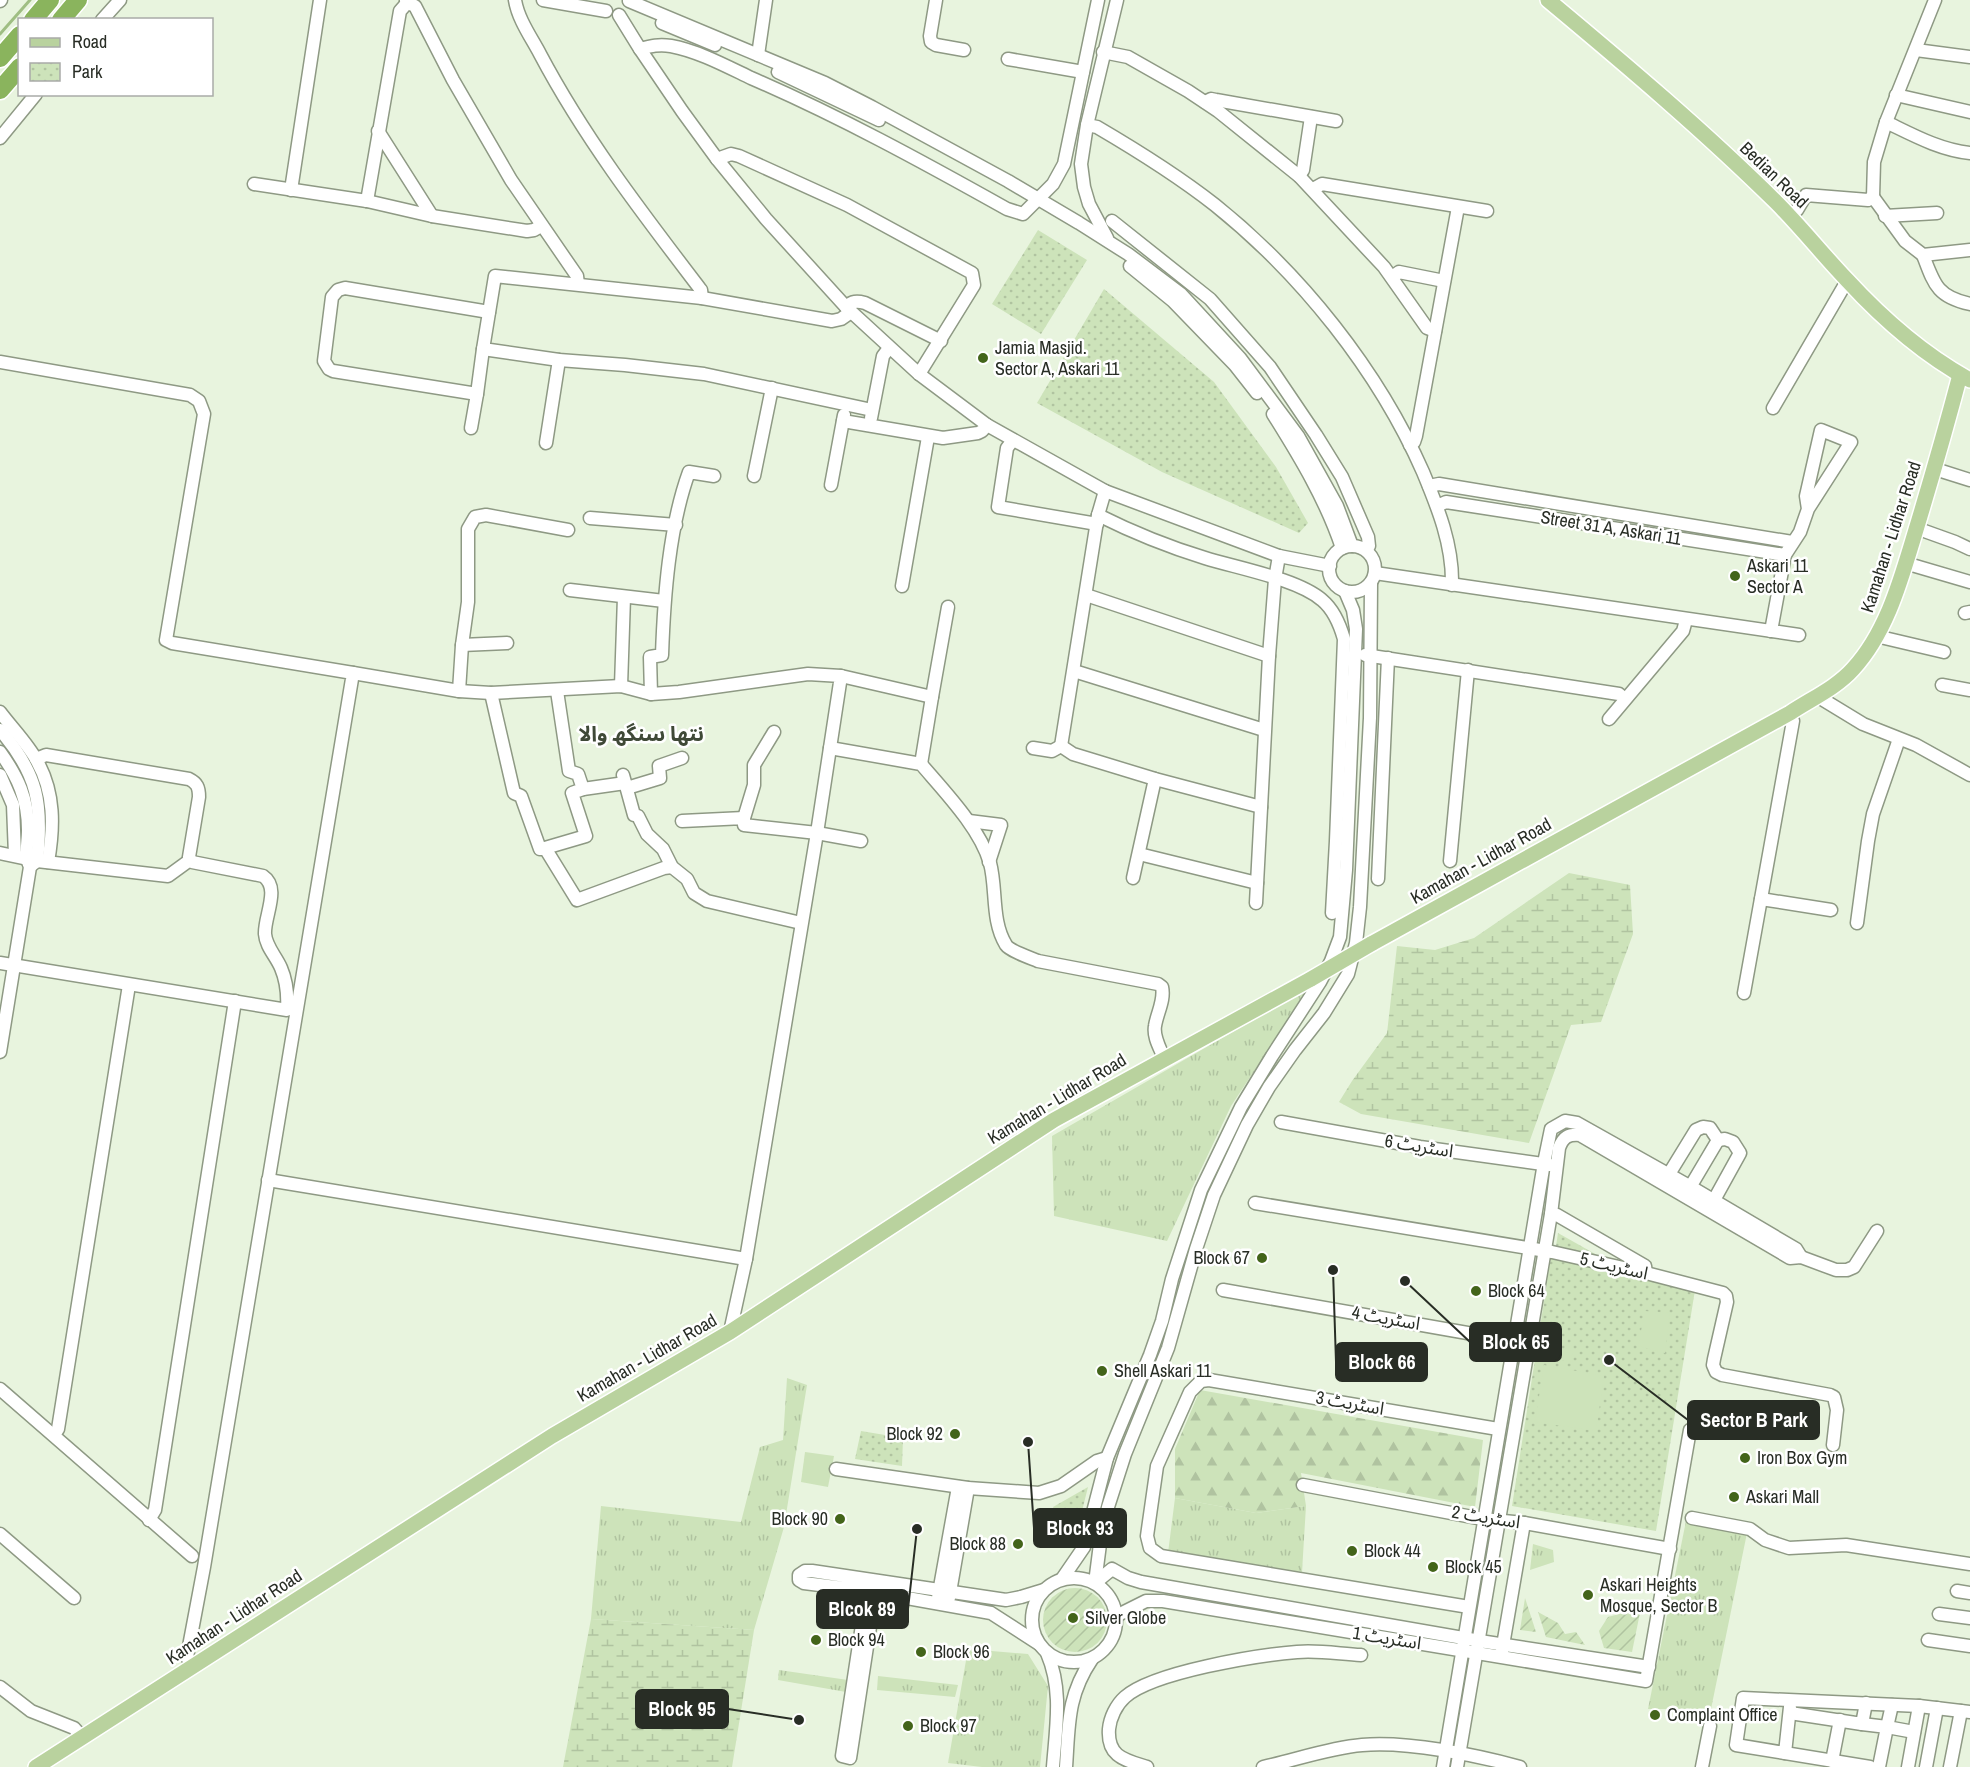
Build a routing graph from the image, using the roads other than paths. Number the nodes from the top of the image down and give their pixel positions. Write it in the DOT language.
graph roads {
  1 [pos="50,0"];
  2 [pos="78,0"];
  3 [pos="120,0"];
  4 [pos="320,0"];
  5 [pos="515,0"];
  6 [pos="543,0"];
  7 [pos="766,0"];
  8 [pos="936,0"];
  9 [pos="1097,0"];
  10 [pos="1117,0"];
  11 [pos="1548,0"];
  12 [pos="1935,0"];
  13 [pos="406,2"];
  14 [pos="604,5"];
  15 [pos="626,6"];
  16 [pos="35,18"];
  17 [pos="63,18"];
  18 [pos="104,18"];
  19 [pos="18,37"];
  20 [pos="640,50"];
  21 [pos="964,50"];
  22 [pos="1916,50"];
  23 [pos="1103,52"];
  24 [pos="758,55"];
  25 [pos="1970,57"];
  26 [pos="0,58"];
  27 [pos="1008,59"];
  28 [pos="18,70"];
  29 [pos="1083,72"];
  30 [pos="0,90"];
  31 [pos="1896,95"];
  32 [pos="34,96"];
  33 [pos="1205,102"];
  34 [pos="1970,112"];
  35 [pos="1311,117"];
  36 [pos="1336,121"];
  37 [pos="1886,122"];
  38 [pos="1087,125"];
  39 [pos="378,131"];
  40 [pos="0,138"];
  41 [pos="1070,140"];
  42 [pos="1083,143"];
  43 [pos="1970,153"];
  44 [pos="717,159"];
  45 [pos="1299,176"];
  46 [pos="254,184"];
  47 [pos="1313,189"];
  48 [pos="291,190"];
  49 [pos="1873,197"];
  50 [pos="367,201"];
  51 [pos="1034,201"];
  52 [pos="1458,207"];
  53 [pos="1487,211"];
  54 [pos="1937,213"];
  55 [pos="1093,214"];
  56 [pos="1789,215"];
  57 [pos="432,216"];
  58 [pos="1885,216"];
  59 [pos="1112,221"];
  60 [pos="541,225"];
  61 [pos="1075,225"];
  62 [pos="1109,242"];
  63 [pos="1970,250"];
  64 [pos="1923,255"];
  65 [pos="1392,277"];
  66 [pos="1444,281"];
  67 [pos="1847,281"];
  68 [pos="578,284"];
  69 [pos="702,298"];
  70 [pos="1970,304"];
  71 [pos="848,310"];
  72 [pos="489,312"];
  73 [pos="1435,331"];
  74 [pos="941,341"];
  75 [pos="889,348"];
  76 [pos="483,349"];
  77 [pos="559,360"];
  78 [pos="0,362"];
  79 [pos="919,374"];
  80 [pos="1965,378"];
  81 [pos="771,388"];
  82 [pos="477,394"];
  83 [pos="845,405"];
  84 [pos="1773,408"];
  85 [pos="872,410"];
  86 [pos="843,421"];
  87 [pos="870,425"];
  88 [pos="987,425"];
  89 [pos="471,428"];
  90 [pos="928,436"];
  91 [pos="1013,440"];
  92 [pos="546,443"];
  93 [pos="1410,445"];
  94 [pos="1935,469"];
  95 [pos="714,476"];
  96 [pos="754,476"];
  97 [pos="1970,480"];
  98 [pos="831,485"];
  99 [pos="1429,486"];
  100 [pos="1105,491"];
  101 [pos="1437,506"];
  102 [pos="1808,509"];
  103 [pos="590,518"];
  104 [pos="1097,519"];
  105 [pos="676,525"];
  106 [pos="1916,528"];
  107 [pos="568,530"];
  108 [pos="1792,542"];
  109 [pos="1347,547"];
  110 [pos="1970,549"];
  111 [pos="1366,550"];
  112 [pos="1785,555"];
  113 [pos="1280,556"];
  114 [pos="1905,563"];
  115 [pos="1330,566"];
  116 [pos="1373,578"];
  117 [pos="1275,579"];
  118 [pos="1970,582"];
  119 [pos="1452,585"];
  120 [pos="902,586"];
  121 [pos="570,590"];
  122 [pos="1345,591"];
  123 [pos="1086,595"];
  124 [pos="624,597"];
  125 [pos="664,601"];
  126 [pos="948,606"];
  127 [pos="1686,620"];
  128 [pos="1772,631"];
  129 [pos="1799,635"];
  130 [pos="1876,636"];
  131 [pos="507,644"];
  132 [pos="462,645"];
  133 [pos="1944,652"];
  134 [pos="1355,654"];
  135 [pos="1370,655"];
  136 [pos="1269,656"];
  137 [pos="1388,658"];
  138 [pos="1468,670"];
  139 [pos="1074,671"];
  140 [pos="353,673"];
  141 [pos="841,676"];
  142 [pos="1942,685"];
  143 [pos="621,686"];
  144 [pos="1970,690"];
  145 [pos="459,691"];
  146 [pos="557,691"];
  147 [pos="491,693"];
  148 [pos="651,694"];
  149 [pos="1817,696"];
  150 [pos="932,697"];
  151 [pos="1625,699"];
  152 [pos="0,712"];
  153 [pos="1790,713"];
  154 [pos="1609,719"];
  155 [pos="0,730"];
  156 [pos="1264,730"];
  157 [pos="774,732"];
  158 [pos="1899,739"];
  159 [pos="1061,746"];
  160 [pos="830,748"];
  161 [pos="1033,748"];
  162 [pos="0,752"];
  163 [pos="682,758"];
  164 [pos="36,759"];
  165 [pos="921,764"];
  166 [pos="0,775"];
  167 [pos="1970,775"];
  168 [pos="1155,779"];
  169 [pos="625,782"];
  170 [pos="582,789"];
  171 [pos="1261,807"];
  172 [pos="744,818"];
  173 [pos="682,821"];
  174 [pos="969,821"];
  175 [pos="817,833"];
  176 [pos="861,841"];
  177 [pos="545,848"];
  178 [pos="0,853"];
  179 [pos="1139,854"];
  180 [pos="190,860"];
  181 [pos="31,861"];
  182 [pos="1450,861"];
  183 [pos="989,862"];
  184 [pos="672,867"];
  185 [pos="1133,878"];
  186 [pos="1378,879"];
  187 [pos="1257,883"];
  188 [pos="1761,899"];
  189 [pos="1256,903"];
  190 [pos="1831,910"];
  191 [pos="1332,913"];
  192 [pos="801,923"];
  193 [pos="1857,923"];
  194 [pos="0,963"];
  195 [pos="14,966"];
  196 [pos="129,985"];
  197 [pos="1744,993"];
  198 [pos="235,1001"];
  199 [pos="0,1052"];
  200 [pos="1164,1058"];
  201 [pos="1281,1122"];
  202 [pos="1560,1122"];
  203 [pos="1566,1137"];
  204 [pos="1718,1140"];
  205 [pos="1544,1163"];
  206 [pos="1557,1166"];
  207 [pos="1669,1174"];
  208 [pos="268,1180"];
  209 [pos="1688,1191"];
  210 [pos="1714,1200"];
  211 [pos="1255,1203"];
  212 [pos="1551,1214"];
  213 [pos="1878,1231"];
  214 [pos="1183,1246"];
  215 [pos="1196,1249"];
  216 [pos="1530,1249"];
  217 [pos="1543,1250"];
  218 [pos="1801,1257"];
  219 [pos="746,1259"];
  220 [pos="1646,1273"];
  221 [pos="1223,1290"];
  222 [pos="730,1332"];
  223 [pos="1513,1341"];
  224 [pos="0,1389"];
  225 [pos="1498,1429"];
  226 [pos="1690,1430"];
  227 [pos="54,1435"];
  228 [pos="1833,1445"];
  229 [pos="1107,1458"];
  230 [pos="836,1469"];
  231 [pos="1303,1485"];
  232 [pos="963,1488"];
  233 [pos="1692,1518"];
  234 [pos="1483,1519"];
  235 [pos="149,1520"];
  236 [pos="1499,1521"];
  237 [pos="1524,1523"];
  238 [pos="0,1534"];
  239 [pos="1670,1549"];
  240 [pos="192,1556"];
  241 [pos="1969,1562"];
  242 [pos="1062,1579"];
  243 [pos="877,1580"];
  244 [pos="1095,1583"];
  245 [pos="1044,1590"];
  246 [pos="945,1591"];
  247 [pos="1957,1591"];
  248 [pos="872,1593"];
  249 [pos="1970,1593"];
  250 [pos="74,1598"];
  251 [pos="942,1604"];
  252 [pos="1469,1607"];
  253 [pos="1939,1614"];
  254 [pos="1116,1616"];
  255 [pos="1970,1618"];
  256 [pos="1928,1640"];
  257 [pos="1463,1644"];
  258 [pos="1503,1645"];
  259 [pos="1970,1646"];
  260 [pos="1478,1647"];
  261 [pos="1043,1649"];
  262 [pos="1361,1655"];
  263 [pos="1501,1658"];
  264 [pos="1092,1659"];
  265 [pos="192,1667"];
  266 [pos="1649,1667"];
  267 [pos="858,1681"];
  268 [pos="0,1687"];
  269 [pos="1791,1699"];
  270 [pos="1866,1703"];
  271 [pos="1892,1704"];
  272 [pos="1919,1706"];
  273 [pos="1937,1708"];
  274 [pos="1966,1711"];
  275 [pos="1790,1713"];
  276 [pos="1840,1720"];
  277 [pos="1862,1724"];
  278 [pos="1710,1726"];
  279 [pos="1887,1727"];
  280 [pos="1914,1732"];
  281 [pos="82,1737"];
  282 [pos="1446,1751"];
  283 [pos="1785,1753"];
  284 [pos="1458,1761"];
  285 [pos="1832,1761"];
  286 [pos="1118,1762"];
  287 [pos="36,1767"];
  288 [pos="1053,1767"];
  289 [pos="1066,1767"];
  290 [pos="1146,1767"];
  291 [pos="1263,1767"];
  292 [pos="1443,1767"];
  293 [pos="1520,1767"];
  294 [pos="1702,1767"];
  295 [pos="1870,1767"];
  296 [pos="1879,1767"];
  297 [pos="1908,1767"];
  298 [pos="1926,1767"];
  299 [pos="1950,1767"];
  1 -- 16 [label="highway"];
  2 -- 17 [label="highway"];
  3 -- 18 [label="street"];
  4 -- 48 [label="street"];
  5 -- 69 [label="street"];
  6 -- 14 [label="street"];
  7 -- 24 [label="street"];
  8 -- 21 [label="street"];
  9 -- 29 [label="street"];
  10 -- 23 [label="street"];
  11 -- 56 [label="main road, Bedian Road"];
  12 -- 22 [label="street"];
  13 -- 39 [label="street"];
  13 -- 60 [label="street"];
  14 -- 15 [label="street"];
  15 -- 20 [label="street"];
  15 -- 24 [label="street"];
  15 -- 51 [label="street"];
  19 -- 26 [label="highway"];
  20 -- 44 [label="street"];
  20 -- 51 [label="street"];
  22 -- 25 [label="street"];
  22 -- 31 [label="street"];
  23 -- 33 [label="street"];
  23 -- 38 [label="street"];
  24 -- 51 [label="street"];
  27 -- 29 [label="street"];
  28 -- 30 [label="highway"];
  29 -- 41 [label="street"];
  31 -- 34 [label="street"];
  31 -- 37 [label="street"];
  32 -- 40 [label="street"];
  33 -- 35 [label="street"];
  33 -- 45 [label="street"];
  35 -- 36 [label="street"];
  35 -- 45 [label="street"];
  37 -- 43 [label="street"];
  37 -- 49 [label="street"];
  38 -- 42 [label="street"];
  38 -- 93 [label="street"];
  39 -- 50 [label="street"];
  39 -- 57 [label="street"];
  41 -- 42 [label="street"];
  41 -- 51 [label="street"];
  42 -- 55 [label="street"];
  44 -- 71 [label="street"];
  44 -- 74 [label="street"];
  45 -- 47 [label="street"];
  46 -- 48 [label="street"];
  47 -- 52 [label="street"];
  47 -- 65 [label="street"];
  48 -- 50 [label="street"];
  49 -- 56 [label="street"];
  49 -- 58 [label="street"];
  50 -- 57 [label="street"];
  51 -- 61 [label="street"];
  52 -- 53 [label="street"];
  52 -- 66 [label="street"];
  54 -- 58 [label="street"];
  55 -- 61 [label="street"];
  55 -- 62 [label="street"];
  56 -- 67 [label="main road, Bedian Road"];
  57 -- 60 [label="street"];
  58 -- 64 [label="street"];
  59 -- 111 [label="street"];
  60 -- 68 [label="street"];
  61 -- 62 [label="street"];
  61 -- 109 [label="street"];
  62 -- 109 [label="street"];
  63 -- 64 [label="street"];
  64 -- 70 [label="street"];
  65 -- 66 [label="street"];
  65 -- 73 [label="street"];
  66 -- 73 [label="street"];
  67 -- 80 [label="main road, Bedian Road"];
  67 -- 84 [label="street"];
  68 -- 69 [label="street"];
  68 -- 72 [label="street"];
  69 -- 71 [label="street"];
  71 -- 74 [label="street"];
  71 -- 75 [label="street"];
  72 -- 76 [label="street"];
  72 -- 82 [label="street"];
  73 -- 93 [label="street"];
  74 -- 79 [label="street"];
  75 -- 79 [label="street"];
  75 -- 85 [label="street"];
  76 -- 77 [label="street"];
  76 -- 82 [label="street"];
  77 -- 81 [label="street"];
  77 -- 92 [label="street"];
  78 -- 140 [label="street"];
  79 -- 88 [label="street"];
  80 -- 94 [label="main road, Kamahan - Lidhar Road"];
  81 -- 83 [label="street"];
  81 -- 96 [label="street"];
  82 -- 89 [label="street"];
  83 -- 85 [label="street"];
  83 -- 86 [label="street"];
  85 -- 87 [label="street"];
  86 -- 87 [label="street"];
  86 -- 98 [label="street"];
  87 -- 90 [label="street"];
  88 -- 90 [label="street"];
  88 -- 91 [label="street"];
  90 -- 120 [label="street"];
  91 -- 100 [label="street"];
  91 -- 104 [label="street"];
  93 -- 99 [label="street"];
  94 -- 97 [label="street"];
  94 -- 106 [label="main road, Kamahan - Lidhar Road"];
  95 -- 105 [label="street"];
  99 -- 101 [label="street"];
  99 -- 108 [label="street"];
  100 -- 104 [label="street"];
  100 -- 113 [label="street"];
  101 -- 112 [label="street, Street 31 A, Askari 11"];
  101 -- 119 [label="street"];
  102 -- 102 [label="street"];
  102 -- 108 [label="street"];
  103 -- 105 [label="street"];
  104 -- 117 [label="street"];
  104 -- 123 [label="street"];
  105 -- 125 [label="street"];
  106 -- 110 [label="street"];
  106 -- 114 [label="main road, Kamahan - Lidhar Road"];
  107 -- 132 [label="street"];
  108 -- 112 [label="street"];
  109 -- 111 [label="street"];
  109 -- 115 [label="street"];
  111 -- 116 [label="street"];
  112 -- 128 [label="street"];
  113 -- 115 [label="street"];
  113 -- 117 [label="street"];
  114 -- 118 [label="street"];
  114 -- 130 [label="main road, Kamahan - Lidhar Road"];
  115 -- 122 [label="street"];
  116 -- 119 [label="street"];
  116 -- 122 [label="street"];
  116 -- 135 [label="street"];
  117 -- 136 [label="street"];
  117 -- 191 [label="street"];
  119 -- 127 [label="street"];
  121 -- 124 [label="street"];
  122 -- 134 [label="street"];
  123 -- 136 [label="street"];
  123 -- 139 [label="street"];
  124 -- 125 [label="street"];
  124 -- 143 [label="street"];
  125 -- 148 [label="street"];
  126 -- 150 [label="street"];
  127 -- 128 [label="street"];
  127 -- 151 [label="street"];
  128 -- 129 [label="street"];
  130 -- 133 [label="street"];
  130 -- 149 [label="main road, Kamahan - Lidhar Road"];
  131 -- 132 [label="street"];
  132 -- 145 [label="street"];
  134 -- 135 [label="street"];
  134 -- 214 [label="street"];
  135 -- 137 [label="street"];
  135 -- 215 [label="street"];
  136 -- 156 [label="street"];
  137 -- 138 [label="street"];
  137 -- 186 [label="street"];
  138 -- 151 [label="street"];
  138 -- 182 [label="street"];
  139 -- 156 [label="street"];
  139 -- 159 [label="street"];
  140 -- 145 [label="street"];
  140 -- 208 [label="street"];
  141 -- 148 [label="street"];
  141 -- 150 [label="street"];
  141 -- 160 [label="street"];
  142 -- 144 [label="street"];
  143 -- 146 [label="street"];
  143 -- 148 [label="street"];
  145 -- 147 [label="street"];
  146 -- 147 [label="street"];
  146 -- 170 [label="street"];
  147 -- 177 [label="street"];
  149 -- 153 [label="main road, Kamahan - Lidhar Road"];
  149 -- 158 [label="street"];
  150 -- 165 [label="street"];
  151 -- 154 [label="street"];
  152 -- 164 [label="street"];
  153 -- 188 [label="street"];
  153 -- 200 [label="main road, Kamahan - Lidhar Road, bridge"];
  155 -- 181 [label="street"];
  156 -- 171 [label="street"];
  157 -- 172 [label="street"];
  158 -- 167 [label="street"];
  158 -- 193 [label="street"];
  159 -- 161 [label="street"];
  159 -- 168 [label="street"];
  160 -- 165 [label="street"];
  160 -- 175 [label="street"];
  162 -- 181 [label="street"];
  163 -- 169 [label="street"];
  164 -- 180 [label="street"];
  164 -- 181 [label="street"];
  165 -- 174 [label="street"];
  166 -- 181 [label="street"];
  168 -- 171 [label="street"];
  168 -- 179 [label="street"];
  169 -- 170 [label="street"];
  169 -- 184 [label="street"];
  170 -- 177 [label="street"];
  171 -- 187 [label="street"];
  172 -- 173 [label="street"];
  172 -- 175 [label="street"];
  174 -- 183 [label="street"];
  174 -- 183 [label="street"];
  175 -- 176 [label="street"];
  175 -- 192 [label="street"];
  177 -- 184 [label="street"];
  178 -- 181 [label="street"];
  179 -- 185 [label="street"];
  179 -- 187 [label="street"];
  180 -- 181 [label="street"];
  180 -- 198 [label="street"];
  181 -- 195 [label="street"];
  183 -- 200 [label="street"];
  184 -- 192 [label="street"];
  187 -- 189 [label="street"];
  188 -- 190 [label="street"];
  188 -- 197 [label="street"];
  192 -- 219 [label="street"];
  194 -- 195 [label="street"];
  195 -- 196 [label="street"];
  195 -- 199 [label="street"];
  196 -- 198 [label="street"];
  196 -- 227 [label="street"];
  198 -- 235 [label="street"];
  200 -- 222 [label="main road, Kamahan - Lidhar Road"];
  201 -- 205 [label="street, اسٹریٹ 6"];
  202 -- 203 [label="street"];
  202 -- 205 [label="street"];
  202 -- 207 [label="street"];
  203 -- 206 [label="street"];
  203 -- 209 [label="street"];
  204 -- 207 [label="street"];
  204 -- 209 [label="street"];
  204 -- 210 [label="street"];
  205 -- 206 [label="street, اسٹریٹ 6"];
  205 -- 216 [label="street"];
  206 -- 212 [label="street"];
  207 -- 209 [label="street"];
  208 -- 219 [label="street"];
  208 -- 265 [label="street"];
  209 -- 210 [label="street"];
  209 -- 218 [label="street"];
  210 -- 218 [label="street"];
  211 -- 216 [label="street, اسٹریٹ 5"];
  212 -- 217 [label="street"];
  212 -- 220 [label="street"];
  213 -- 218 [label="street"];
  214 -- 215 [label="street"];
  214 -- 229 [label="street"];
  215 -- 244 [label="street"];
  216 -- 217 [label="street, اسٹریٹ 5"];
  216 -- 223 [label="street"];
  217 -- 220 [label="street, اسٹریٹ 5"];
  217 -- 236 [label="street"];
  219 -- 222 [label="street"];
  220 -- 228 [label="street, اسٹریٹ 5"];
  221 -- 223 [label="street, اسٹریٹ 4"];
  222 -- 265 [label="main road, Kamahan - Lidhar Road"];
  223 -- 225 [label="street"];
  224 -- 227 [label="street"];
  225 -- 234 [label="street"];
  225 -- 252 [label="street, اسٹریٹ 3"];
  226 -- 239 [label="street, اسٹریٹ 1"];
  227 -- 235 [label="street"];
  229 -- 232 [label="street"];
  229 -- 242 [label="street"];
  230 -- 232 [label="street"];
  231 -- 234 [label="street, اسٹریٹ 2"];
  232 -- 246 [label="street"];
  233 -- 241 [label="street"];
  234 -- 236 [label="street, اسٹریٹ 2"];
  234 -- 252 [label="street"];
  235 -- 240 [label="street"];
  236 -- 237 [label="street, اسٹریٹ 2"];
  236 -- 260 [label="street"];
  237 -- 239 [label="street, اسٹریٹ 2"];
  237 -- 258 [label="street"];
  238 -- 250 [label="street"];
  239 -- 266 [label="street, اسٹریٹ 1"];
  242 -- 244 [label="street"];
  242 -- 245 [label="street"];
  243 -- 246 [label="street"];
  243 -- 248 [label="street"];
  243 -- 248 [label="street"];
  244 -- 254 [label="street"];
  244 -- 257 [label="street, اسٹریٹ 1"];
  245 -- 246 [label="street"];
  245 -- 261 [label="street"];
  246 -- 251 [label="street"];
  247 -- 249 [label="street"];
  248 -- 251 [label="street"];
  248 -- 267 [label="street"];
  251 -- 261 [label="street"];
  252 -- 257 [label="street"];
  253 -- 255 [label="street"];
  254 -- 257 [label="street, اسٹریٹ 1"];
  254 -- 264 [label="street"];
  256 -- 259 [label="street"];
  257 -- 260 [label="street, اسٹریٹ 1"];
  257 -- 282 [label="street"];
  258 -- 260 [label="street, اسٹریٹ 1"];
  258 -- 263 [label="street"];
  258 -- 266 [label="street, اسٹریٹ 1"];
  260 -- 263 [label="street, اسٹریٹ 1"];
  260 -- 284 [label="street"];
  261 -- 264 [label="street"];
  261 -- 288 [label="street"];
  262 -- 286 [label="street"];
  263 -- 266 [label="street, اسٹریٹ 1"];
  264 -- 289 [label="street"];
  265 -- 281 [label="main road, Kamahan - Lidhar Road"];
  267 -- 267 [label="street"];
  268 -- 281 [label="street"];
  269 -- 270 [label="street"];
  269 -- 275 [label="street"];
  269 -- 283 [label="street"];
  270 -- 271 [label="street"];
  270 -- 277 [label="street"];
  271 -- 272 [label="street"];
  271 -- 279 [label="street"];
  272 -- 273 [label="street"];
  272 -- 280 [label="street"];
  273 -- 274 [label="street"];
  273 -- 298 [label="street"];
  274 -- 299 [label="street"];
  275 -- 276 [label="street"];
  275 -- 283 [label="street"];
  276 -- 277 [label="street"];
  276 -- 285 [label="street"];
  277 -- 279 [label="street"];
  278 -- 294 [label="street"];
  279 -- 280 [label="street"];
  279 -- 296 [label="street"];
  280 -- 297 [label="street"];
  281 -- 287 [label="main road, Kamahan - Lidhar Road"];
  282 -- 284 [label="street"];
  282 -- 291 [label="street"];
  282 -- 292 [label="street"];
  283 -- 285 [label="street"];
  284 -- 293 [label="street"];
  285 -- 295 [label="street"];
  286 -- 290 [label="street"];
}
